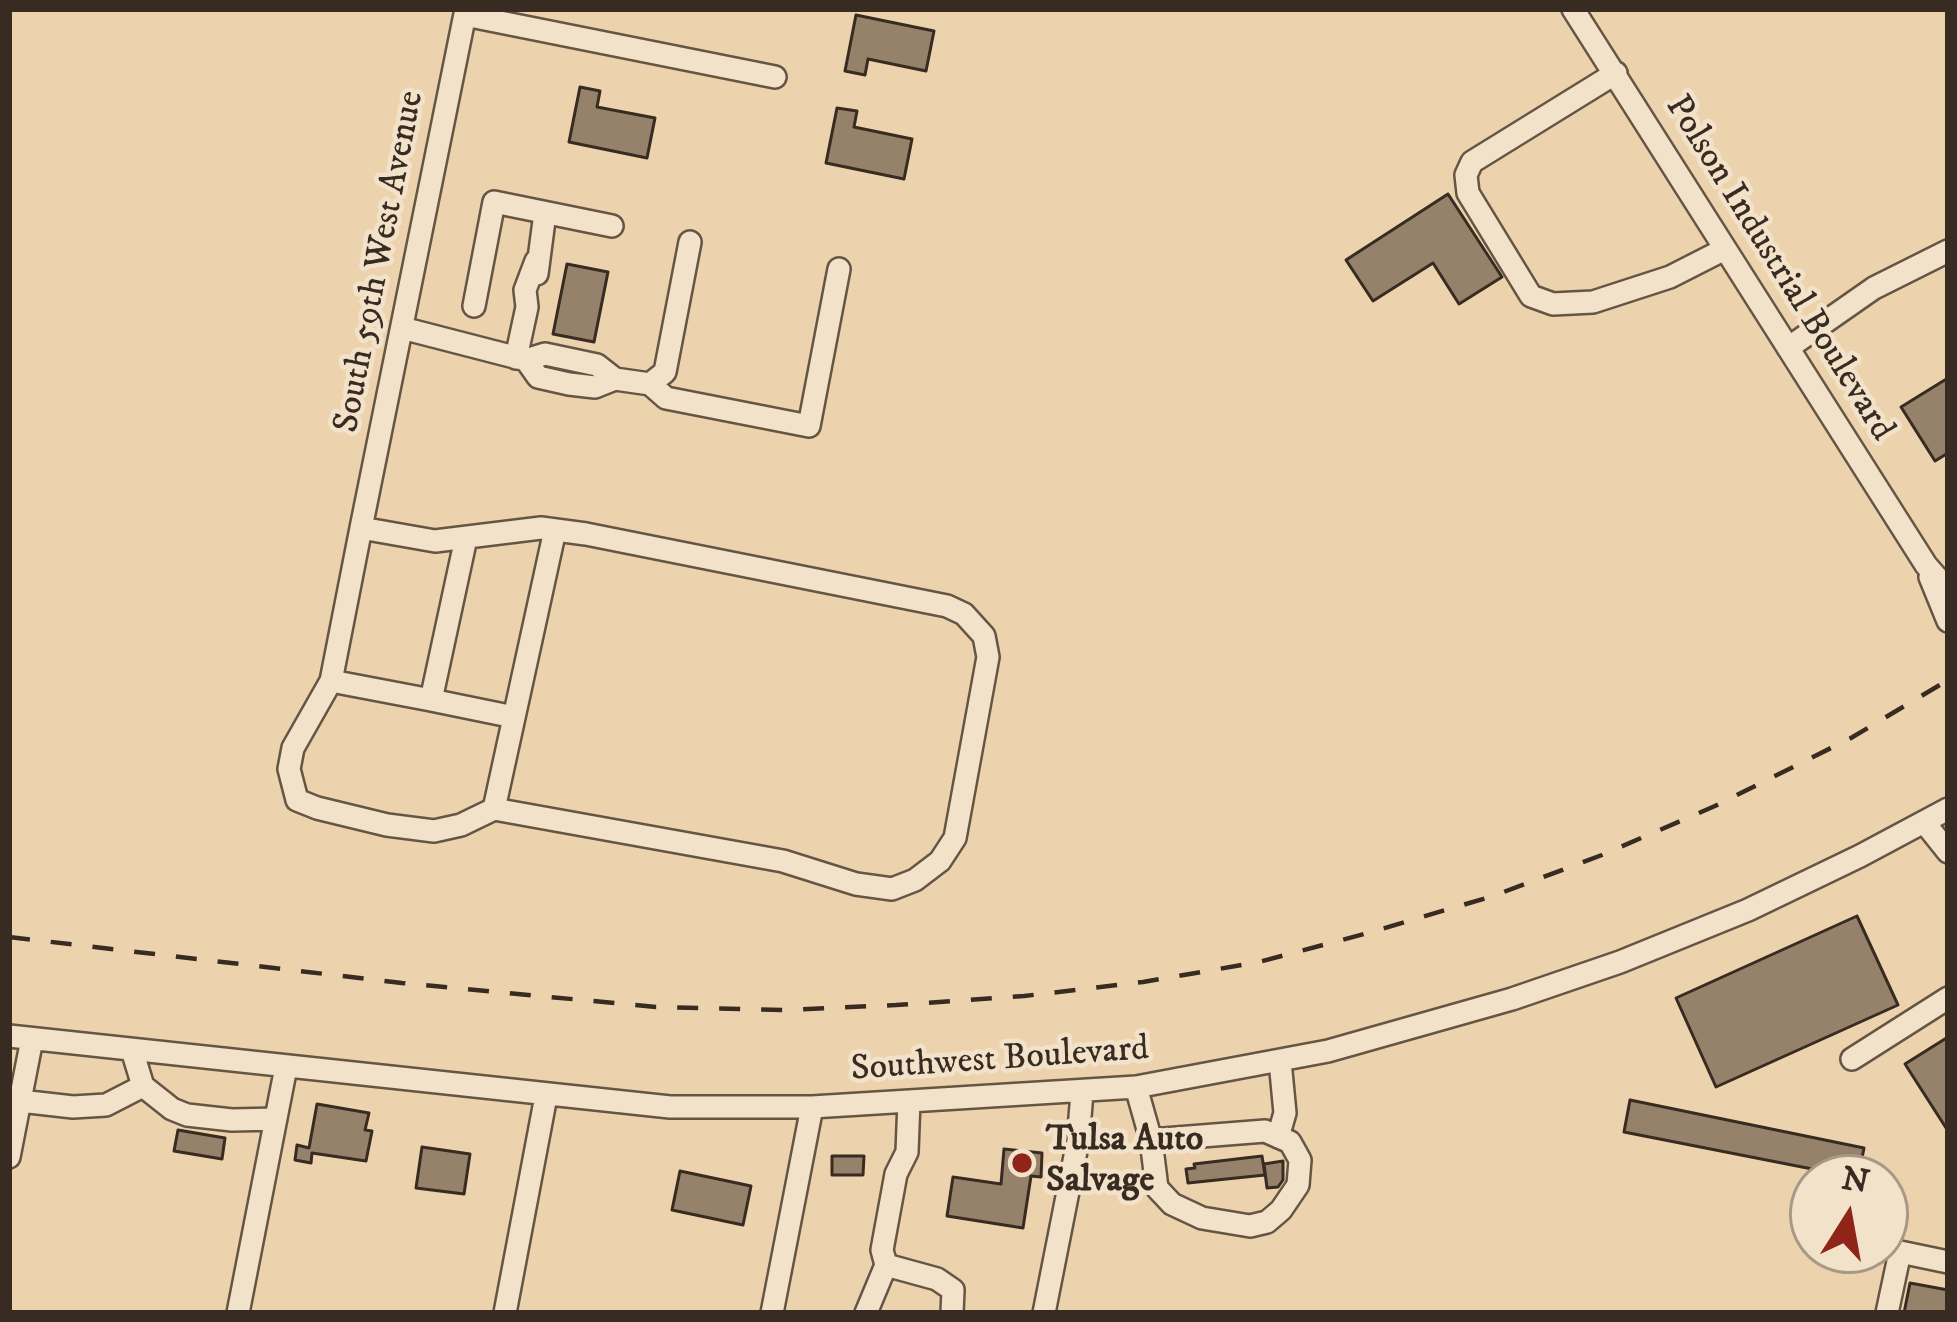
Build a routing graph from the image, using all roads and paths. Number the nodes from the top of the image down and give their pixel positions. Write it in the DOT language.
graph roads {
  1 [pos="1573,9"];
  2 [pos="466,12"];
  3 [pos="1616,73"];
  4 [pos="775,77"];
  5 [pos="545,213"];
  6 [pos="612,226"];
  7 [pos="690,242"];
  8 [pos="1725,248"];
  9 [pos="1948,251"];
  10 [pos="839,269"];
  11 [pos="474,306"];
  12 [pos="402,328"];
  13 [pos="1788,348"];
  14 [pos="521,359"];
  15 [pos="650,384"];
  16 [pos="361,528"];
  17 [pos="555,530"];
  18 [pos="466,538"];
  19 [pos="1926,565"];
  20 [pos="1948,590"];
  21 [pos="1948,621"];
  22 [pos="331,681"];
  23 [pos="431,700"];
  24 [pos="514,717"];
  25 [pos="494,809"];
  26 [pos="1948,809"];
  27 [pos="1924,822"];
  28 [pos="1948,852"];
  29 [pos="1948,998"];
  30 [pos="20,1038"];
  31 [pos="132,1050"];
  32 [pos="1852,1059"];
  33 [pos="1280,1061"];
  34 [pos="286,1067"];
  35 [pos="143,1086"];
  36 [pos="1136,1087"];
  37 [pos="1082,1093"];
  38 [pos="546,1096"];
  39 [pos="909,1101"];
  40 [pos="812,1107"];
  41 [pos="15,1112"];
  42 [pos="276,1119"];
  43 [pos="1278,1137"];
  44 [pos="1151,1140"];
  45 [pos="9,1157"];
  46 [pos="1948,1262"];
  47 [pos="886,1265"];
  48 [pos="238,1313"];
  49 [pos="506,1313"];
  50 [pos="772,1313"];
  51 [pos="866,1313"];
  52 [pos="952,1313"];
  53 [pos="1044,1313"];
  54 [pos="1887,1313"];
  1 -- 3 [label="street, Polson Industrial Boulevard"];
  2 -- 4 [label="street"];
  2 -- 12 [label="street, South 59th West Avenue"];
  3 -- 8 [label="street, Polson Industrial Boulevard"];
  3 -- 8 [label="street"];
  5 -- 6 [label="street"];
  5 -- 11 [label="street"];
  5 -- 14 [label="street"];
  7 -- 15 [label="street"];
  8 -- 13 [label="street, Polson Industrial Boulevard"];
  9 -- 13 [label="street"];
  10 -- 15 [label="street"];
  12 -- 14 [label="street"];
  12 -- 16 [label="street, South 59th West Avenue"];
  13 -- 19 [label="street, Polson Industrial Boulevard"];
  14 -- 15 [label="street"];
  16 -- 18 [label="street"];
  16 -- 22 [label="street, South 59th West Avenue"];
  17 -- 18 [label="street"];
  17 -- 24 [label="street"];
  17 -- 25 [label="street"];
  18 -- 23 [label="street"];
  19 -- 20 [label="street, Polson Industrial Boulevard"];
  19 -- 21 [label="street, Polson Industrial Boulevard"];
  22 -- 23 [label="street"];
  22 -- 25 [label="street, South 59th West Avenue"];
  23 -- 24 [label="street"];
  24 -- 25 [label="street"];
  26 -- 27 [label="street, Southwest Boulevard"];
  27 -- 28 [label="street"];
  27 -- 33 [label="street, Southwest Boulevard"];
  29 -- 32 [label="street"];
  30 -- 31 [label="street, Southwest Boulevard"];
  30 -- 41 [label="street"];
  31 -- 34 [label="street, Southwest Boulevard"];
  31 -- 35 [label="street"];
  33 -- 36 [label="street, Southwest Boulevard"];
  33 -- 43 [label="street"];
  34 -- 38 [label="street, Southwest Boulevard"];
  34 -- 42 [label="street"];
  35 -- 41 [label="street"];
  35 -- 42 [label="street"];
  36 -- 37 [label="street, Southwest Boulevard"];
  36 -- 44 [label="street"];
  37 -- 39 [label="street, Southwest Boulevard"];
  37 -- 53 [label="street"];
  38 -- 40 [label="street, Southwest Boulevard"];
  38 -- 49 [label="street"];
  39 -- 40 [label="street, Southwest Boulevard"];
  39 -- 47 [label="street"];
  40 -- 50 [label="street"];
  41 -- 45 [label="street"];
  42 -- 48 [label="street"];
  43 -- 44 [label="street"];
  43 -- 44 [label="street"];
  46 -- 54 [label="street"];
  47 -- 51 [label="street"];
  47 -- 52 [label="street"];
}
